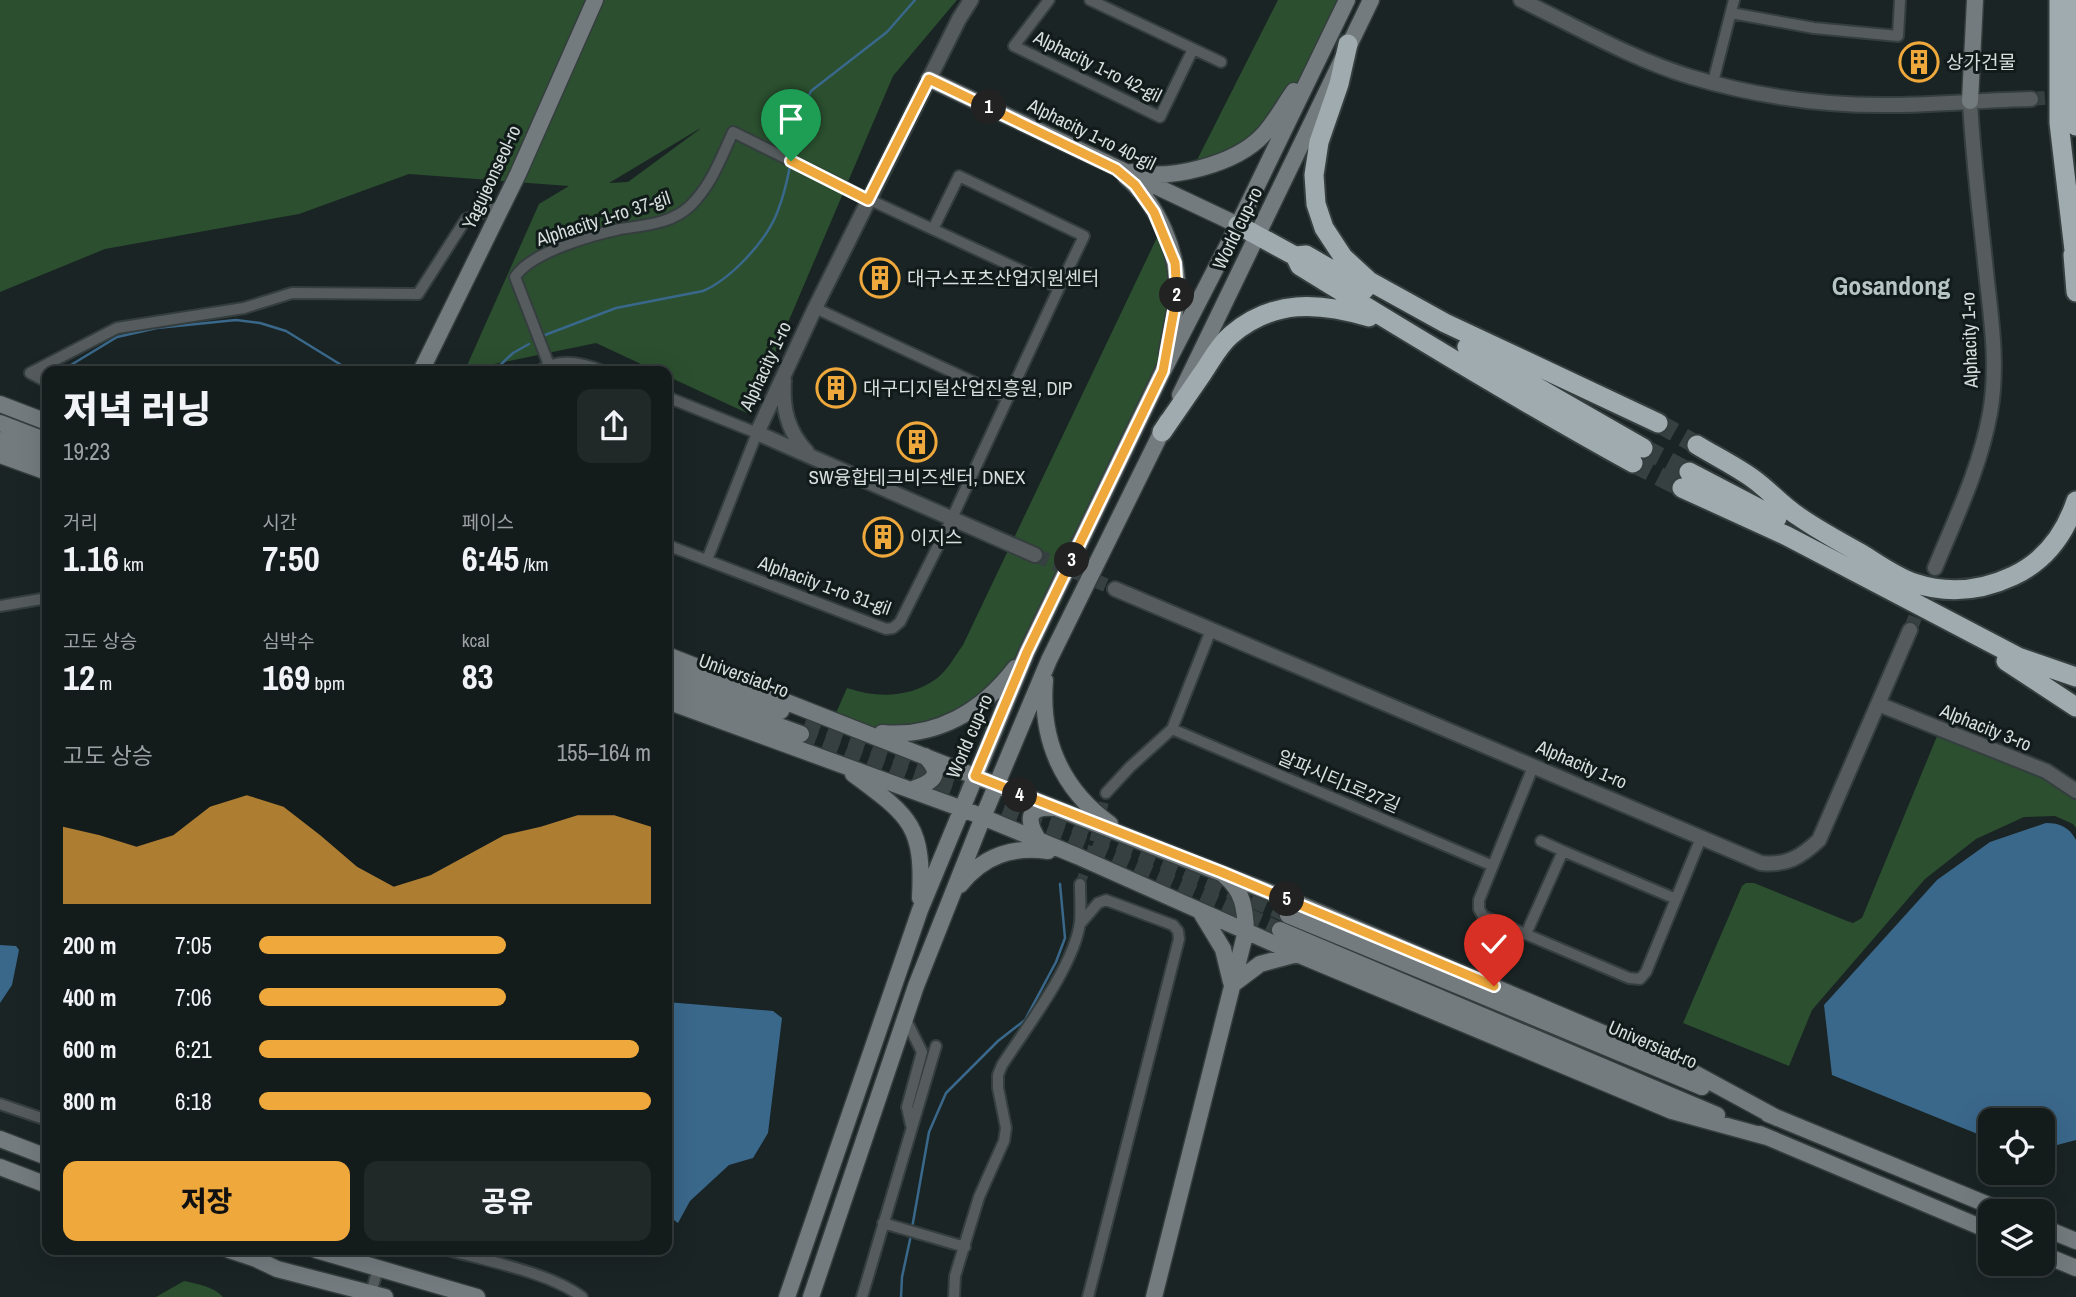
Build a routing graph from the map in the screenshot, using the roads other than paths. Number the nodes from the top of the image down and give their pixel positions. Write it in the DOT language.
graph roads {
  1 [pos="596,0"];
  2 [pos="971,0"];
  3 [pos="1049,0"];
  4 [pos="1090,0"];
  5 [pos="1347,0"];
  6 [pos="1371,0"];
  7 [pos="1521,0"];
  8 [pos="1734,0"];
  9 [pos="1900,0"];
  10 [pos="1975,0"];
  11 [pos="2059,0"];
  12 [pos="2073,0"];
  13 [pos="1731,13"];
  14 [pos="1348,44"];
  15 [pos="1194,49"];
  16 [pos="1322,51"];
  17 [pos="1221,62"];
  18 [pos="929,79"];
  19 [pos="1713,82"];
  20 [pos="2031,99"];
  21 [pos="1970,101"];
  22 [pos="2076,126"];
  23 [pos="1116,169"];
  24 [pos="868,200"];
  25 [pos="502,205"];
  26 [pos="1238,225"];
  27 [pos="933,229"];
  28 [pos="1256,235"];
  29 [pos="1295,256"];
  30 [pos="2075,259"];
  31 [pos="1059,288"];
  32 [pos="2076,292"];
  33 [pos="815,307"];
  34 [pos="1395,325"];
  35 [pos="44,366"];
  36 [pos="423,366"];
  37 [pos="543,366"];
  38 [pos="560,366"];
  39 [pos="590,366"];
  40 [pos="42,367"];
  41 [pos="784,371"];
  42 [pos="1163,371"];
  43 [pos="42,379"];
  44 [pos="1007,398"];
  45 [pos="672,399"];
  46 [pos="0,404"];
  47 [pos="42,420"];
  48 [pos="1658,422"];
  49 [pos="0,423"];
  50 [pos="1162,432"];
  51 [pos="757,433"];
  52 [pos="42,439"];
  53 [pos="0,440"];
  54 [pos="1697,445"];
  55 [pos="0,455"];
  56 [pos="42,455"];
  57 [pos="813,458"];
  58 [pos="42,470"];
  59 [pos="1686,480"];
  60 [pos="2076,501"];
  61 [pos="952,519"];
  62 [pos="672,547"];
  63 [pos="1035,555"];
  64 [pos="1846,556"];
  65 [pos="707,560"];
  66 [pos="1935,568"];
  67 [pos="1115,589"];
  68 [pos="1906,592"];
  69 [pos="42,599"];
  70 [pos="0,606"];
  71 [pos="1211,630"];
  72 [pos="1910,630"];
  73 [pos="1027,652"];
  74 [pos="672,657"];
  75 [pos="1049,660"];
  76 [pos="2076,665"];
  77 [pos="672,670"];
  78 [pos="2076,677"];
  79 [pos="672,687"];
  80 [pos="672,703"];
  81 [pos="1878,704"];
  82 [pos="2076,707"];
  83 [pos="850,727"];
  84 [pos="1172,729"];
  85 [pos="925,756"];
  86 [pos="840,764"];
  87 [pos="1533,766"];
  88 [pos="975,776"];
  89 [pos="996,785"];
  90 [pos="913,789"];
  91 [pos="2076,791"];
  92 [pos="1107,793"];
  93 [pos="961,808"];
  94 [pos="1052,808"];
  95 [pos="983,817"];
  96 [pos="1124,834"];
  97 [pos="1701,838"];
  98 [pos="1039,841"];
  99 [pos="1541,841"];
  100 [pos="1563,850"];
  101 [pos="1077,856"];
  102 [pos="1493,866"];
  103 [pos="1221,872"];
  104 [pos="1080,884"];
  105 [pos="952,895"];
  106 [pos="1676,899"];
  107 [pos="920,910"];
  108 [pos="1199,910"];
  109 [pos="1080,924"];
  110 [pos="1246,931"];
  111 [pos="1526,934"];
  112 [pos="1297,954"];
  113 [pos="1232,985"];
  114 [pos="906,1028"];
  115 [pos="936,1046"];
  116 [pos="0,1104"];
  117 [pos="42,1118"];
  118 [pos="1777,1118"];
  119 [pos="912,1128"];
  120 [pos="1767,1137"];
  121 [pos="0,1139"];
  122 [pos="42,1155"];
  123 [pos="0,1167"];
  124 [pos="42,1183"];
  125 [pos="1978,1201"];
  126 [pos="883,1223"];
  127 [pos="1978,1226"];
  128 [pos="2055,1232"];
  129 [pos="2076,1241"];
  130 [pos="965,1247"];
  131 [pos="244,1255"];
  132 [pos="334,1255"];
  133 [pos="466,1255"];
  134 [pos="2055,1259"];
  135 [pos="379,1268"];
  136 [pos="2076,1268"];
  137 [pos="376,1296"];
  138 [pos="477,1297"];
  139 [pos="582,1297"];
  140 [pos="788,1297"];
  141 [pos="811,1297"];
  142 [pos="862,1297"];
  143 [pos="954,1297"];
  144 [pos="1088,1297"];
  145 [pos="1154,1297"];
  1 -- 25 [label="main road, Yagujeonseol-ro"];
  2 -- 18 [label="street, Alphacity 1-ro"];
  3 -- 15 [label="street, Alphacity 1-ro 42-gil"];
  4 -- 15 [label="street"];
  5 -- 16 [label="main road, World cup-ro"];
  6 -- 14 [label="main road, World cup-ro"];
  7 -- 19 [label="street"];
  8 -- 13 [label="street"];
  9 -- 13 [label="street"];
  10 -- 21 [label="main road, Alphacity 1-ro"];
  11 -- 30 [label="highway"];
  12 -- 22 [label="highway"];
  13 -- 19 [label="street"];
  14 -- 28 [label="main road, World cup-ro"];
  14 -- 48 [label="highway"];
  15 -- 17 [label="street"];
  16 -- 23 [label="main road"];
  16 -- 26 [label="main road, World cup-ro"];
  18 -- 23 [label="main road, Alphacity 1-ro 40-gil"];
  18 -- 24 [label="street, Alphacity 1-ro"];
  19 -- 21 [label="street"];
  20 -- 21 [label="street"];
  21 -- 66 [label="street, Alphacity 1-ro"];
  23 -- 26 [label="main road, Alphacity 1-ro 40-gil"];
  23 -- 42 [label="main road"];
  24 -- 27 [label="street"];
  24 -- 33 [label="street, Alphacity 1-ro"];
  24 -- 37 [label="street, Alphacity 1-ro 37-gil"];
  25 -- 35 [label="street"];
  25 -- 36 [label="main road, Yagujeonseol-ro"];
  26 -- 28 [label="highway"];
  26 -- 42 [label="main road, World cup-ro"];
  27 -- 31 [label="street"];
  27 -- 31 [label="street"];
  28 -- 29 [label="highway"];
  28 -- 50 [label="main road, World cup-ro"];
  29 -- 34 [label="highway"];
  29 -- 34 [label="highway"];
  30 -- 32 [label="highway"];
  31 -- 44 [label="street"];
  33 -- 41 [label="street, Alphacity 1-ro"];
  33 -- 44 [label="street, Alphacity 1-ro"];
  34 -- 50 [label="highway"];
  38 -- 39 [label="street"];
  40 -- 43 [label="street"];
  41 -- 51 [label="street, Alphacity 1-ro"];
  41 -- 57 [label="street"];
  42 -- 73 [label="main road, World cup-ro"];
  44 -- 61 [label="street"];
  45 -- 51 [label="street"];
  46 -- 47 [label="main road"];
  49 -- 52 [label="main road"];
  50 -- 75 [label="main road, World cup-ro"];
  51 -- 57 [label="street, Alphacity 1-ro"];
  51 -- 65 [label="street"];
  53 -- 56 [label="main road"];
  54 -- 64 [label="highway"];
  55 -- 58 [label="main road"];
  57 -- 61 [label="street, Alphacity 1-ro"];
  59 -- 64 [label="highway"];
  60 -- 68 [label="highway"];
  61 -- 63 [label="street, Alphacity 1-ro"];
  61 -- 65 [label="street, Alphacity 1-ro 31-gil"];
  62 -- 65 [label="street, Alphacity 1-ro 31-gil"];
  64 -- 68 [label="highway"];
  67 -- 71 [label="street, Alphacity 1-ro"];
  68 -- 76 [label="highway"];
  68 -- 78 [label="highway"];
  68 -- 82 [label="highway"];
  69 -- 70 [label="street"];
  71 -- 84 [label="street"];
  71 -- 87 [label="street, Alphacity 1-ro"];
  72 -- 81 [label="street, Alphacity 1-ro"];
  73 -- 83 [label="main road"];
  73 -- 88 [label="main road, World cup-ro"];
  74 -- 83 [label="main road"];
  75 -- 89 [label="main road, World cup-ro"];
  75 -- 96 [label="main road"];
  77 -- 79 [label="main road, Universiad-ro"];
  80 -- 86 [label="main road"];
  81 -- 91 [label="street, Alphacity 3-ro"];
  81 -- 97 [label="street, Alphacity 1-ro"];
  83 -- 85 [label="main road"];
  84 -- 92 [label="street"];
  84 -- 102 [label="street, 알파시티1로27길"];
  85 -- 88 [label="main road"];
  85 -- 90 [label="main road"];
  86 -- 90 [label="main road"];
  86 -- 107 [label="main road"];
  87 -- 97 [label="street, Alphacity 1-ro"];
  87 -- 102 [label="street"];
  88 -- 89 [label="main road"];
  88 -- 93 [label="main road, World cup-ro"];
  89 -- 94 [label="main road"];
  89 -- 95 [label="main road, World cup-ro"];
  90 -- 93 [label="main road"];
  93 -- 95 [label="main road"];
  93 -- 107 [label="main road, World cup-ro"];
  94 -- 96 [label="main road"];
  94 -- 98 [label="main road"];
  95 -- 98 [label="main road"];
  95 -- 105 [label="main road, World cup-ro"];
  96 -- 103 [label="main road"];
  97 -- 106 [label="street"];
  98 -- 101 [label="main road"];
  99 -- 100 [label="street"];
  100 -- 106 [label="street"];
  100 -- 111 [label="street"];
  101 -- 105 [label="main road"];
  101 -- 108 [label="main road"];
  102 -- 111 [label="street"];
  103 -- 110 [label="main road"];
  103 -- 118 [label="main road"];
  104 -- 109 [label="street"];
  105 -- 114 [label="main road, World cup-ro"];
  106 -- 111 [label="street"];
  107 -- 140 [label="main road"];
  108 -- 110 [label="main road"];
  108 -- 113 [label="main road"];
  109 -- 130 [label="street"];
  109 -- 144 [label="street"];
  110 -- 112 [label="main road"];
  110 -- 113 [label="main road"];
  112 -- 113 [label="main road"];
  112 -- 120 [label="main road"];
  113 -- 145 [label="main road"];
  114 -- 119 [label="street"];
  114 -- 141 [label="main road, World cup-ro"];
  115 -- 119 [label="street"];
  116 -- 117 [label="street"];
  118 -- 120 [label="main road, Universiad-ro"];
  118 -- 125 [label="main road, Universiad-ro"];
  119 -- 126 [label="street"];
  120 -- 127 [label="main road, Universiad-ro"];
  121 -- 122 [label="main road"];
  123 -- 124 [label="main road"];
  126 -- 130 [label="street"];
  126 -- 142 [label="street"];
  128 -- 129 [label="main road"];
  130 -- 143 [label="street"];
  131 -- 137 [label="main road"];
  132 -- 135 [label="main road"];
  133 -- 139 [label="street"];
  134 -- 136 [label="main road"];
  135 -- 137 [label="street"];
  135 -- 138 [label="main road"];
}
